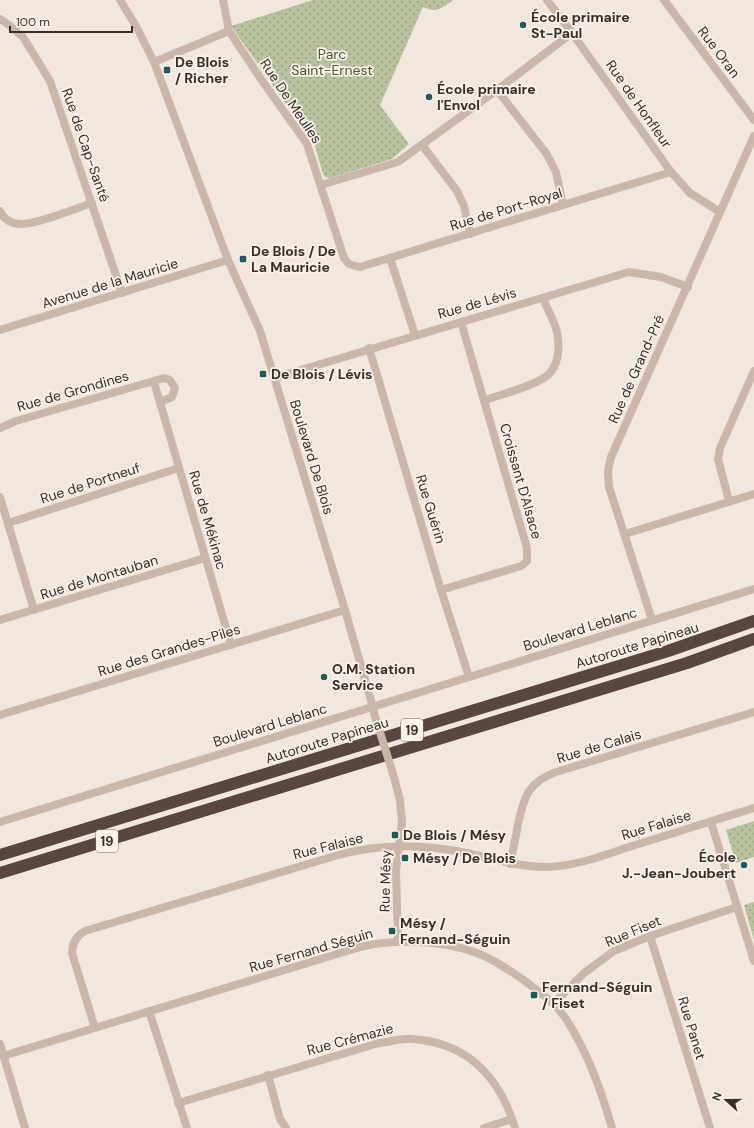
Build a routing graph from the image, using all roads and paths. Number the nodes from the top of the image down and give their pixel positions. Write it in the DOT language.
graph roads {
  1 [pos="120,0"];
  2 [pos="223,0"];
  3 [pos="547,0"];
  4 [pos="664,0"];
  5 [pos="0,20"];
  6 [pos="229,31"];
  7 [pos="572,33"];
  8 [pos="154,62"];
  9 [pos="497,90"];
  10 [pos="754,120"];
  11 [pos="754,136"];
  12 [pos="422,145"];
  13 [pos="671,172"];
  14 [pos="321,185"];
  15 [pos="92,203"];
  16 [pos="563,205"];
  17 [pos="0,211"];
  18 [pos="720,212"];
  19 [pos="470,234"];
  20 [pos="390,258"];
  21 [pos="228,260"];
  22 [pos="349,264"];
  23 [pos="688,286"];
  24 [pos="122,293"];
  25 [pos="543,298"];
  26 [pos="460,322"];
  27 [pos="0,330"];
  28 [pos="415,335"];
  29 [pos="369,348"];
  30 [pos="754,371"];
  31 [pos="274,378"];
  32 [pos="154,382"];
  33 [pos="485,400"];
  34 [pos="160,402"];
  35 [pos="0,428"];
  36 [pos="179,468"];
  37 [pos="754,494"];
  38 [pos="0,497"];
  39 [pos="730,501"];
  40 [pos="8,522"];
  41 [pos="625,534"];
  42 [pos="206,558"];
  43 [pos="754,589"];
  44 [pos="441,590"];
  45 [pos="34,610"];
  46 [pos="345,610"];
  47 [pos="0,620"];
  48 [pos="652,620"];
  49 [pos="754,621"];
  50 [pos="754,639"];
  51 [pos="231,645"];
  52 [pos="469,677"];
  53 [pos="373,710"];
  54 [pos="754,712"];
  55 [pos="0,716"];
  56 [pos="754,808"];
  57 [pos="0,822"];
  58 [pos="711,822"];
  59 [pos="399,847"];
  60 [pos="0,855"];
  61 [pos="510,864"];
  62 [pos="0,873"];
  63 [pos="737,907"];
  64 [pos="650,936"];
  65 [pos="398,941"];
  66 [pos="754,961"];
  67 [pos="554,1003"];
  68 [pos="149,1011"];
  69 [pos="95,1028"];
  70 [pos="0,1044"];
  71 [pos="4,1056"];
  72 [pos="268,1076"];
  73 [pos="178,1103"];
  74 [pos="512,1119"];
  75 [pos="26,1128"];
  76 [pos="187,1128"];
  77 [pos="286,1128"];
  78 [pos="484,1128"];
  79 [pos="515,1128"];
  80 [pos="612,1128"];
  81 [pos="710,1128"];
  1 -- 8 [label="street, Boulevard De Blois"];
  2 -- 6 [label="street, Rue De Meulles"];
  3 -- 7 [label="street, Rue de Honfleur"];
  4 -- 10 [label="street, Rue Oran"];
  5 -- 15 [label="street, Rue de Cap-Santé"];
  6 -- 8 [label="street"];
  6 -- 14 [label="street, Rue De Meulles"];
  7 -- 9 [label="street"];
  7 -- 13 [label="street, Rue de Honfleur"];
  8 -- 21 [label="street, Boulevard De Blois"];
  9 -- 12 [label="street"];
  9 -- 16 [label="street"];
  11 -- 18 [label="street, Rue de Grand-Pré"];
  12 -- 14 [label="street"];
  12 -- 19 [label="street"];
  13 -- 16 [label="street, Rue de Port-Royal"];
  13 -- 18 [label="street, Rue de Honfleur"];
  14 -- 22 [label="street, Rue De Meulles"];
  15 -- 17 [label="street"];
  15 -- 24 [label="street, Rue de Cap-Santé"];
  16 -- 19 [label="street, Rue de Port-Royal"];
  18 -- 23 [label="street, Rue de Grand-Pré"];
  19 -- 20 [label="street, Rue de Port-Royal"];
  20 -- 22 [label="street, Rue de Port-Royal"];
  20 -- 28 [label="street"];
  21 -- 24 [label="street, Avenue de la Mauricie"];
  21 -- 31 [label="street, Boulevard De Blois"];
  23 -- 25 [label="street, Rue de Lévis"];
  23 -- 41 [label="street, Rue de Grand-Pré"];
  24 -- 27 [label="street, Avenue de la Mauricie"];
  25 -- 26 [label="street, Rue de Lévis"];
  25 -- 33 [label="street"];
  26 -- 28 [label="street, Rue de Lévis"];
  26 -- 33 [label="street, Croissant D'Alsace"];
  28 -- 29 [label="street, Rue de Lévis"];
  29 -- 31 [label="street, Rue de Lévis"];
  29 -- 44 [label="street, Rue Guérin"];
  30 -- 39 [label="street"];
  31 -- 46 [label="street, Boulevard De Blois"];
  32 -- 34 [label="street, Rue de Mékinac"];
  32 -- 34 [label="street"];
  32 -- 35 [label="street, Rue de Grondines"];
  33 -- 44 [label="street, Croissant D'Alsace"];
  34 -- 36 [label="street, Rue de Mékinac"];
  36 -- 40 [label="street, Rue de Portneuf"];
  36 -- 42 [label="street, Rue de Mékinac"];
  37 -- 39 [label="street"];
  38 -- 40 [label="street"];
  39 -- 41 [label="street"];
  40 -- 45 [label="street"];
  41 -- 48 [label="street, Rue de Grand-Pré"];
  42 -- 45 [label="street, Rue de Montauban"];
  42 -- 51 [label="street, Rue de Mékinac"];
  43 -- 48 [label="street, Boulevard Leblanc"];
  44 -- 52 [label="street, Rue Guérin"];
  45 -- 47 [label="street, Rue de Montauban"];
  46 -- 51 [label="street, Rue des Grandes-Piles"];
  46 -- 53 [label="street, Boulevard De Blois"];
  48 -- 52 [label="street, Boulevard Leblanc"];
  49 -- 60 [label="highway, Autoroute Papineau / 19"];
  50 -- 62 [label="highway, 19"];
  51 -- 55 [label="street, Rue des Grandes-Piles"];
  52 -- 53 [label="street, Boulevard Leblanc"];
  53 -- 57 [label="street, Boulevard Leblanc"];
  53 -- 59 [label="street, Rue Mésy, bridge"];
  54 -- 61 [label="street, Rue de Calais"];
  56 -- 58 [label="street, Rue Falaise"];
  58 -- 61 [label="street, Rue Falaise"];
  58 -- 63 [label="street"];
  59 -- 61 [label="street, Rue Falaise"];
  59 -- 65 [label="street, Rue Mésy"];
  59 -- 69 [label="street, Rue Falaise"];
  63 -- 64 [label="street, Rue Fiset"];
  63 -- 66 [label="street"];
  64 -- 67 [label="street, Rue Fiset"];
  64 -- 81 [label="street, Rue Panet"];
  65 -- 67 [label="street, Rue Fernand Séguin"];
  65 -- 68 [label="street, Rue Fernand Séguin"];
  67 -- 80 [label="street, Rue Fernand Séguin"];
  68 -- 69 [label="street, Rue Fernand Séguin"];
  68 -- 73 [label="street"];
  69 -- 71 [label="street, Rue Fernand Séguin"];
  70 -- 71 [label="street"];
  71 -- 75 [label="street"];
  72 -- 73 [label="street, Rue Crémazie"];
  72 -- 74 [label="street, Rue Crémazie"];
  72 -- 77 [label="street"];
  73 -- 76 [label="street"];
  74 -- 78 [label="street"];
  74 -- 79 [label="street, Rue Crémazie"];
}
